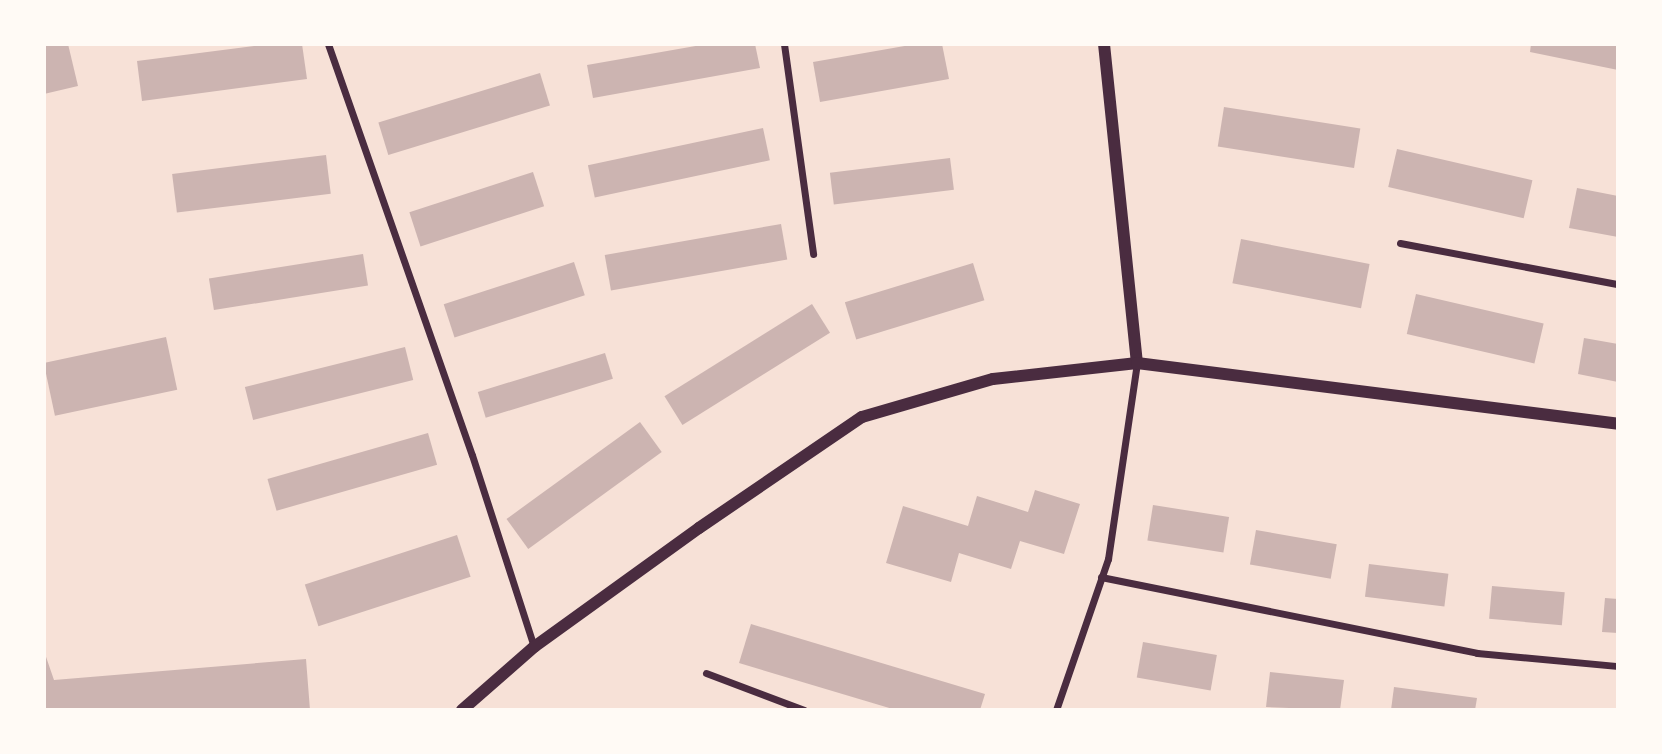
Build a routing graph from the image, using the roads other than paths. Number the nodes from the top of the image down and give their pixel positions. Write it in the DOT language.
graph roads {
  1 [pos="328,44"];
  2 [pos="784,44"];
  3 [pos="1104,44"];
  4 [pos="1400,243"];
  5 [pos="813,254"];
  6 [pos="1618,284"];
  7 [pos="1137,363"];
  8 [pos="1618,424"];
  9 [pos="1101,577"];
  10 [pos="534,647"];
  11 [pos="1618,666"];
  12 [pos="706,673"];
  13 [pos="462,710"];
  14 [pos="804,710"];
  15 [pos="1056,710"];
  1 -- 10 [label="street"];
  2 -- 5 [label="street"];
  3 -- 7 [label="street"];
  4 -- 6 [label="street"];
  7 -- 8 [label="street"];
  7 -- 9 [label="street"];
  7 -- 10 [label="street"];
  9 -- 11 [label="street"];
  9 -- 15 [label="street"];
  10 -- 13 [label="street"];
  12 -- 14 [label="street"];
}
